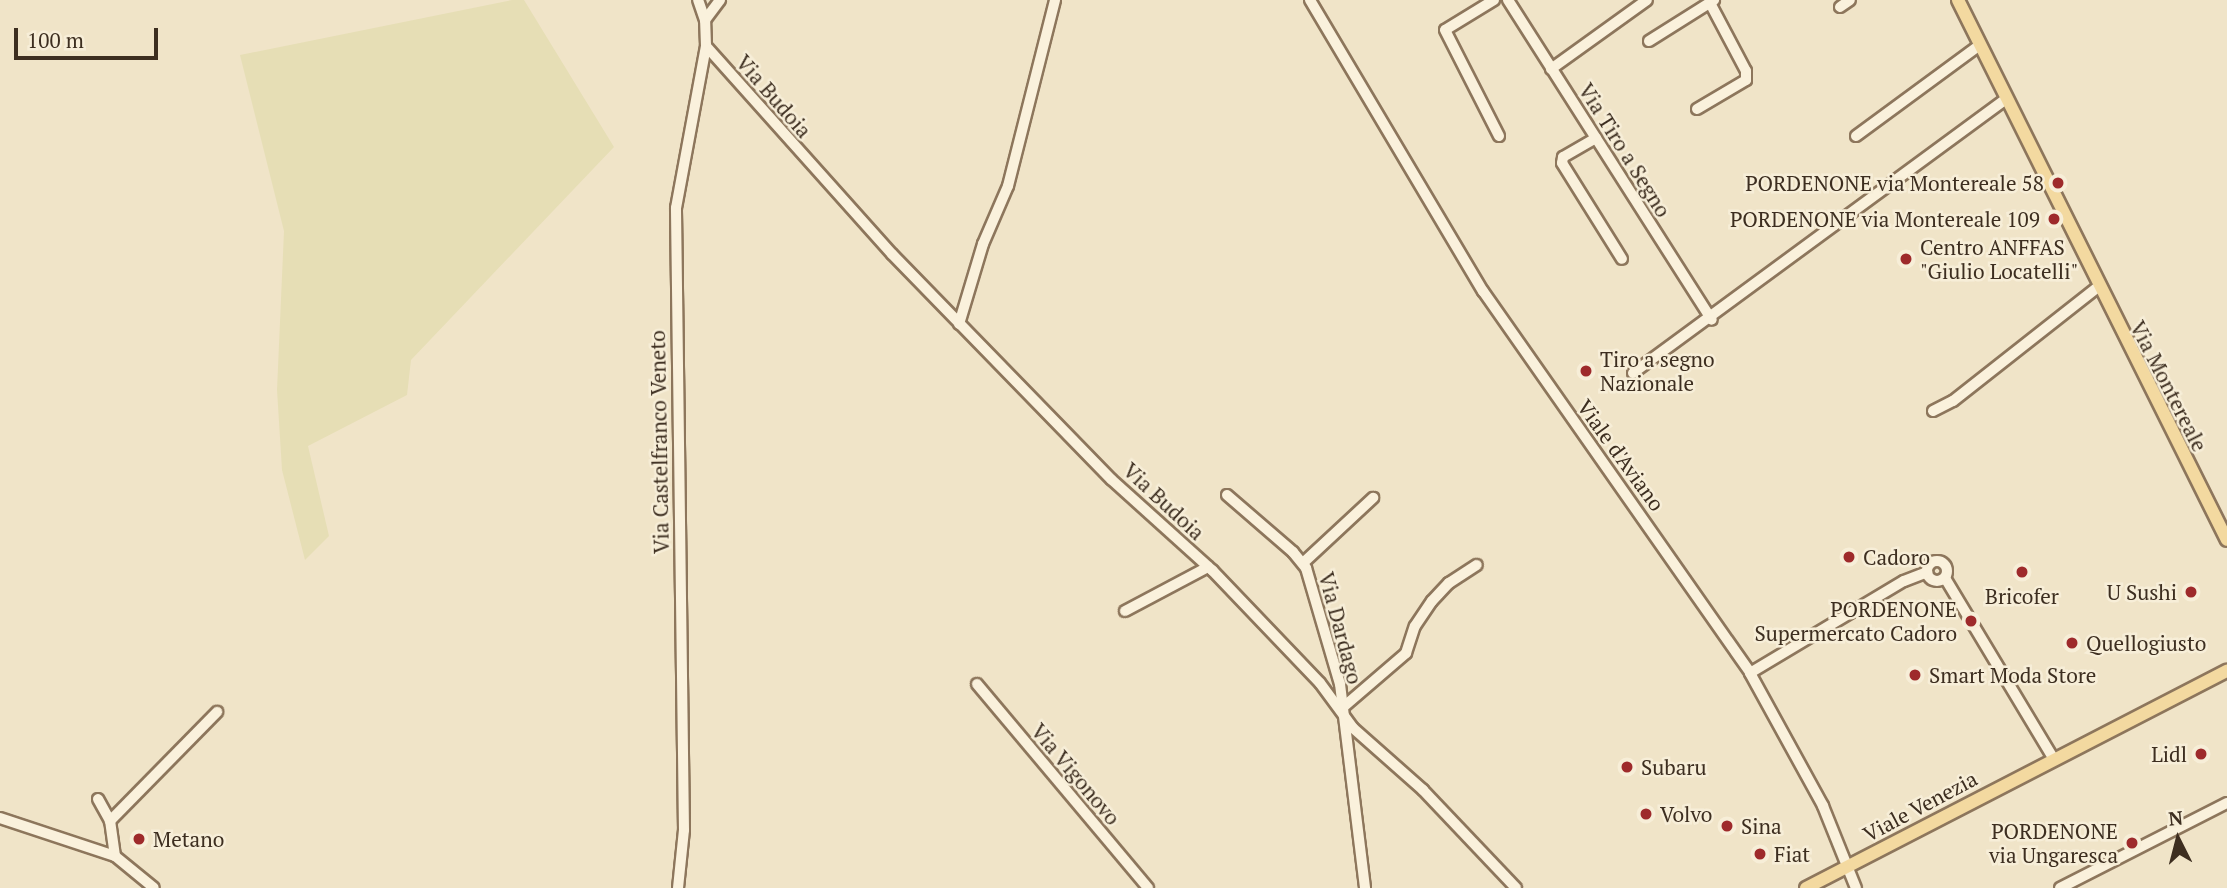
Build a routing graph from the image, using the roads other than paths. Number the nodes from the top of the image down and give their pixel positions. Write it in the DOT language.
graph roads {
  1 [pos="698,0"];
  2 [pos="720,0"];
  3 [pos="1055,0"];
  4 [pos="1310,0"];
  5 [pos="1471,0"];
  6 [pos="1494,0"];
  7 [pos="1508,0"];
  8 [pos="1647,0"];
  9 [pos="1850,0"];
  10 [pos="1958,0"];
  11 [pos="1712,2"];
  12 [pos="1840,8"];
  13 [pos="1477,10"];
  14 [pos="705,20"];
  15 [pos="1649,41"];
  16 [pos="1980,45"];
  17 [pos="706,46"];
  18 [pos="1551,69"];
  19 [pos="2006,99"];
  20 [pos="1697,109"];
  21 [pos="1499,135"];
  22 [pos="1856,136"];
  23 [pos="1596,138"];
  24 [pos="1622,259"];
  25 [pos="2098,286"];
  26 [pos="1712,320"];
  27 [pos="959,324"];
  28 [pos="1633,373"];
  29 [pos="1933,411"];
  30 [pos="1227,495"];
  31 [pos="1373,498"];
  32 [pos="2227,540"];
  33 [pos="1303,563"];
  34 [pos="1477,565"];
  35 [pos="1208,567"];
  36 [pos="1927,572"];
  37 [pos="1945,578"];
  38 [pos="1125,611"];
  39 [pos="2227,671"];
  40 [pos="1750,673"];
  41 [pos="977,684"];
  42 [pos="1340,709"];
  43 [pos="217,712"];
  44 [pos="2053,758"];
  45 [pos="98,799"];
  46 [pos="2227,803"];
  47 [pos="0,818"];
  48 [pos="110,821"];
  49 [pos="115,856"];
  50 [pos="1849,864"];
  51 [pos="154,888"];
  52 [pos="678,888"];
  53 [pos="1148,888"];
  54 [pos="1365,888"];
  55 [pos="1516,888"];
  56 [pos="1806,888"];
  57 [pos="1856,888"];
  58 [pos="2060,888"];
  1 -- 14 [label="street, Via Castelfranco Veneto"];
  2 -- 14 [label="street"];
  3 -- 27 [label="street"];
  4 -- 40 [label="street, Viale d'Aviano"];
  5 -- 13 [label="street"];
  6 -- 13 [label="street"];
  7 -- 18 [label="street, Via Tiro a Segno"];
  8 -- 18 [label="street"];
  9 -- 12 [label="street"];
  10 -- 16 [label="main road, Via Montereale"];
  11 -- 15 [label="street"];
  11 -- 20 [label="street"];
  13 -- 21 [label="street"];
  14 -- 17 [label="street, Via Castelfranco Veneto"];
  16 -- 19 [label="main road, Via Montereale"];
  16 -- 22 [label="street"];
  17 -- 27 [label="street, Via Budoia"];
  17 -- 52 [label="street, Via Castelfranco Veneto"];
  18 -- 23 [label="street, Via Tiro a Segno"];
  19 -- 25 [label="main road, Via Montereale"];
  19 -- 26 [label="street"];
  23 -- 24 [label="street"];
  23 -- 26 [label="street, Via Tiro a Segno"];
  25 -- 29 [label="street"];
  25 -- 32 [label="main road, Via Montereale"];
  26 -- 28 [label="street"];
  27 -- 35 [label="street, Via Budoia"];
  30 -- 33 [label="street, Via Dardago"];
  31 -- 33 [label="street"];
  33 -- 42 [label="street, Via Dardago"];
  34 -- 42 [label="street"];
  35 -- 38 [label="street"];
  35 -- 42 [label="street, Via Budoia"];
  36 -- 37 [label="street"];
  36 -- 37 [label="street"];
  36 -- 40 [label="street"];
  37 -- 44 [label="street"];
  39 -- 44 [label="main road, Viale Venezia"];
  40 -- 50 [label="street, Viale d'Aviano"];
  41 -- 53 [label="street, Via Vigonovo"];
  42 -- 54 [label="street, Via Dardago"];
  42 -- 55 [label="street, Via Budoia"];
  43 -- 48 [label="street"];
  44 -- 50 [label="main road, Viale Venezia"];
  45 -- 48 [label="street"];
  46 -- 58 [label="street"];
  47 -- 49 [label="street"];
  48 -- 49 [label="street"];
  49 -- 51 [label="street"];
  50 -- 56 [label="main road, Viale Venezia"];
  50 -- 57 [label="street, Viale d'Aviano"];
}
